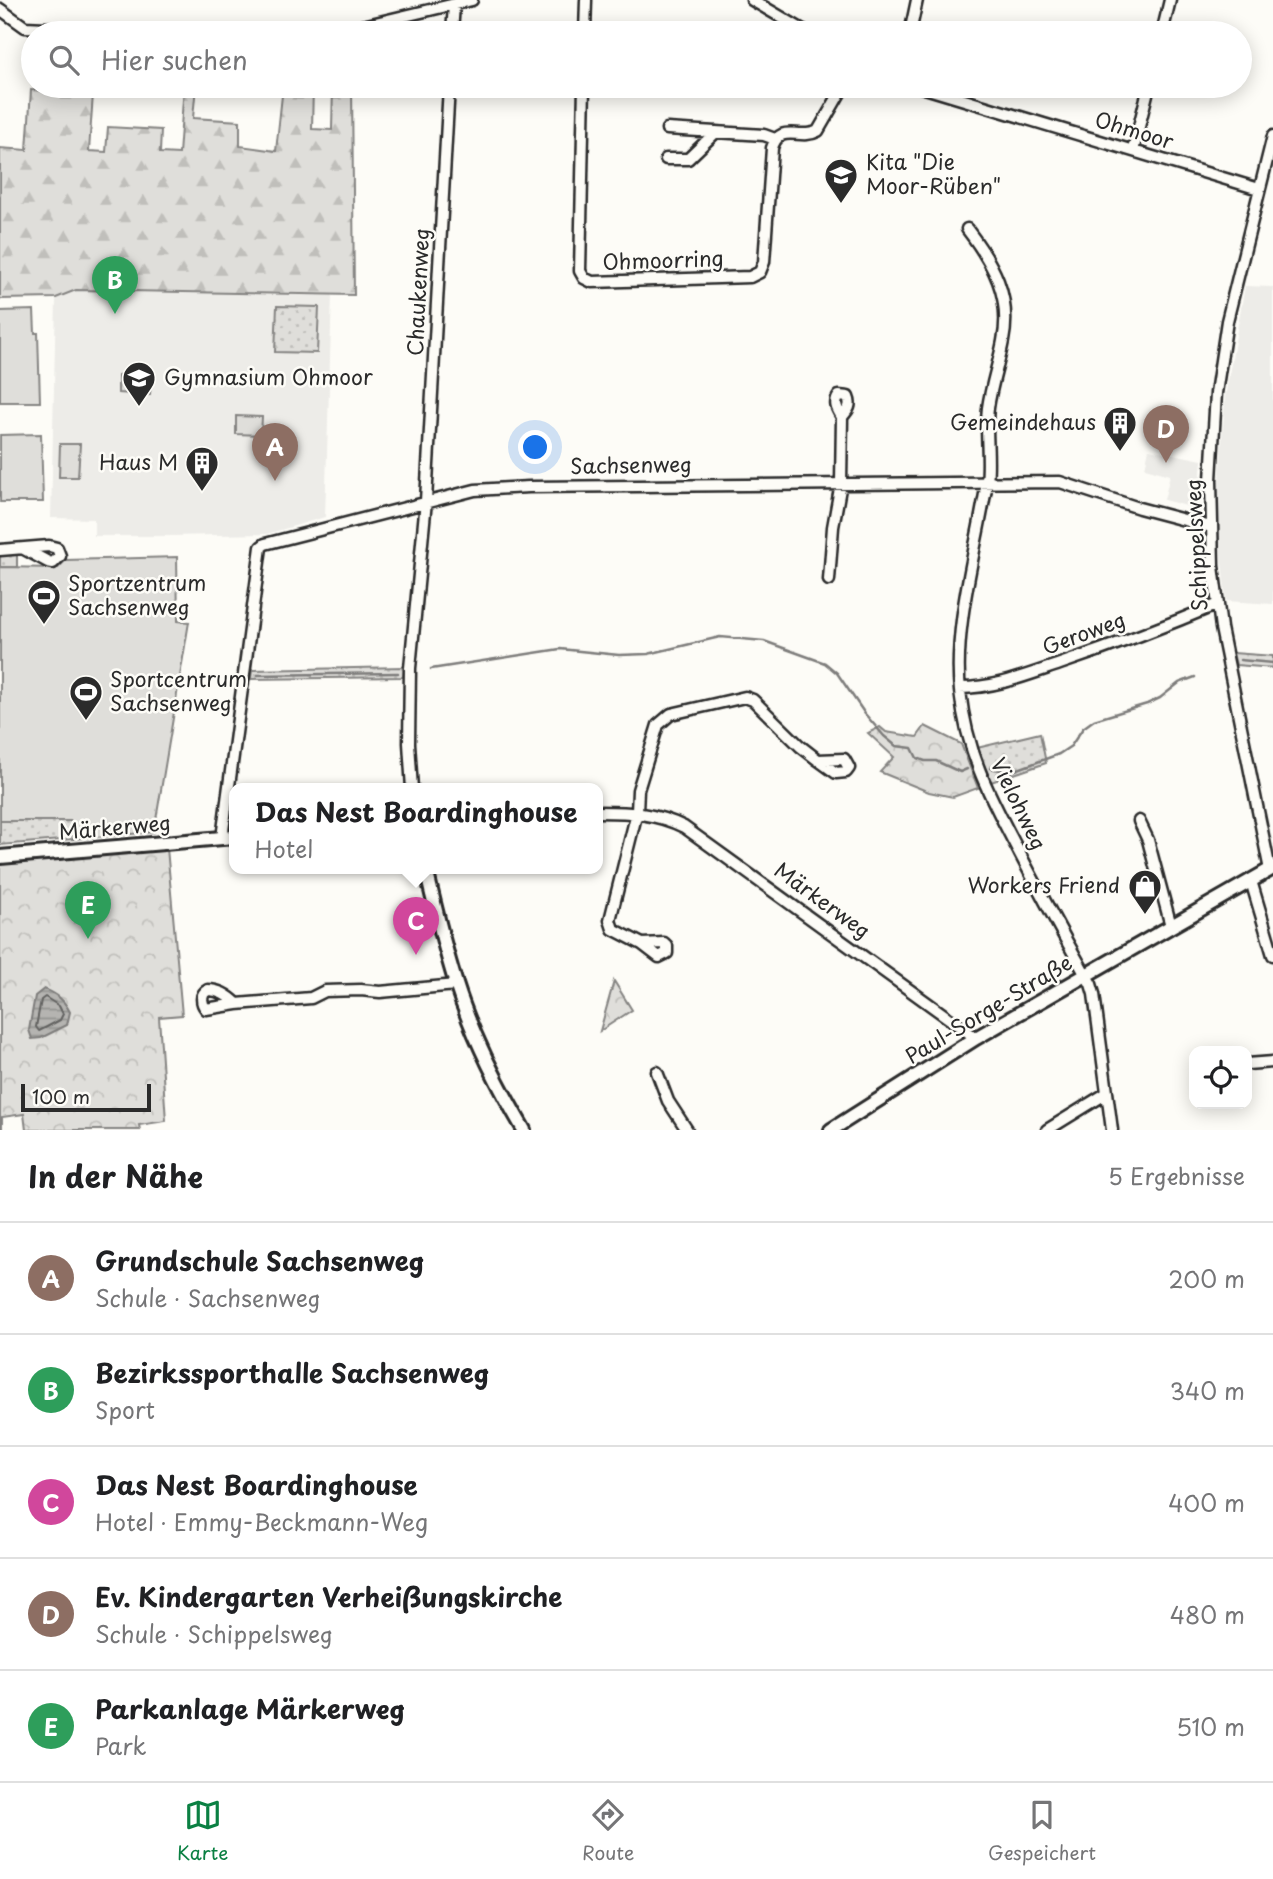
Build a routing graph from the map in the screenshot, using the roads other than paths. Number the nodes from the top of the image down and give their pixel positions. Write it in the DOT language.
graph roads {
  1 [pos="472,0"];
  2 [pos="586,0"];
  3 [pos="752,0"];
  4 [pos="917,0"];
  5 [pos="1170,0"];
  6 [pos="454,5"];
  7 [pos="0,9"];
  8 [pos="384,21"];
  9 [pos="453,21"];
  10 [pos="585,21"];
  11 [pos="788,21"];
  12 [pos="913,21"];
  13 [pos="1165,21"];
  14 [pos="21,25"];
  15 [pos="448,98"];
  16 [pos="584,98"];
  17 [pos="837,98"];
  18 [pos="958,98"];
  19 [pos="1146,98"];
  20 [pos="667,129"];
  21 [pos="694,131"];
  22 [pos="716,132"];
  23 [pos="1273,136"];
  24 [pos="775,139"];
  25 [pos="699,148"];
  26 [pos="1133,151"];
  27 [pos="666,159"];
  28 [pos="1259,189"];
  29 [pos="967,229"];
  30 [pos="842,417"];
  31 [pos="987,481"];
  32 [pos="841,483"];
  33 [pos="426,501"];
  34 [pos="1211,527"];
  35 [pos="0,550"];
  36 [pos="24,550"];
  37 [pos="829,580"];
  38 [pos="1218,604"];
  39 [pos="960,688"];
  40 [pos="818,760"];
  41 [pos="234,783"];
  42 [pos="412,783"];
  43 [pos="637,812"];
  44 [pos="603,813"];
  45 [pos="1139,821"];
  46 [pos="228,838"];
  47 [pos="0,857"];
  48 [pos="1271,869"];
  49 [pos="427,874"];
  50 [pos="1251,881"];
  51 [pos="1171,926"];
  52 [pos="642,944"];
  53 [pos="1273,955"];
  54 [pos="1085,975"];
  55 [pos="456,985"];
  56 [pos="236,1004"];
  57 [pos="976,1038"];
  58 [pos="1273,1062"];
  59 [pos="1252,1064"];
  60 [pos="657,1072"];
  61 [pos="1107,1093"];
  62 [pos="524,1130"];
  63 [pos="687,1130"];
  64 [pos="831,1130"];
  65 [pos="1047,1130"];
  66 [pos="1112,1130"];
  1 -- 6 [label="street"];
  2 -- 10 [label="street"];
  3 -- 11 [label="street"];
  4 -- 12 [label="street"];
  5 -- 13 [label="street"];
  6 -- 8 [label="street"];
  6 -- 9 [label="street"];
  7 -- 14 [label="street"];
  15 -- 33 [label="street, Chaukenweg"];
  16 -- 24 [label="street, Ohmoorring"];
  17 -- 24 [label="street"];
  18 -- 26 [label="street, Ohmoor"];
  19 -- 26 [label="street"];
  20 -- 21 [label="street"];
  21 -- 22 [label="street"];
  21 -- 25 [label="street"];
  22 -- 24 [label="street"];
  22 -- 25 [label="street"];
  23 -- 28 [label="street, Schippelsweg"];
  25 -- 27 [label="street"];
  26 -- 28 [label="street, Ohmoor"];
  28 -- 34 [label="street, Schippelsweg"];
  29 -- 31 [label="street"];
  30 -- 32 [label="street"];
  31 -- 32 [label="street, Sachsenweg"];
  31 -- 34 [label="street, Sachsenweg"];
  31 -- 39 [label="street, Vielohweg"];
  32 -- 33 [label="street, Sachsenweg"];
  32 -- 37 [label="street"];
  33 -- 41 [label="street, Sachsenweg"];
  33 -- 42 [label="street, Chaukenweg"];
  34 -- 38 [label="street, Schippelsweg"];
  35 -- 36 [label="street"];
  38 -- 39 [label="street, Geroweg"];
  38 -- 48 [label="street, Schippelsweg"];
  39 -- 54 [label="street, Vielohweg"];
  40 -- 43 [label="street"];
  43 -- 44 [label="street, Märkerweg"];
  43 -- 52 [label="street"];
  43 -- 57 [label="street, Märkerweg"];
  45 -- 51 [label="street"];
  46 -- 47 [label="street, Märkerweg"];
  48 -- 50 [label="street, Paul-Sorge-Straße"];
  49 -- 55 [label="street"];
  50 -- 51 [label="street, Paul-Sorge-Straße"];
  50 -- 53 [label="street"];
  51 -- 54 [label="street, Paul-Sorge-Straße"];
  54 -- 57 [label="street, Paul-Sorge-Straße"];
  54 -- 61 [label="street, Vielohweg"];
  55 -- 56 [label="street"];
  55 -- 62 [label="street"];
  57 -- 64 [label="street, Paul-Sorge-Straße"];
  58 -- 59 [label="street"];
  60 -- 63 [label="street"];
  61 -- 65 [label="street"];
  61 -- 66 [label="street, Vielohweg"];
}
